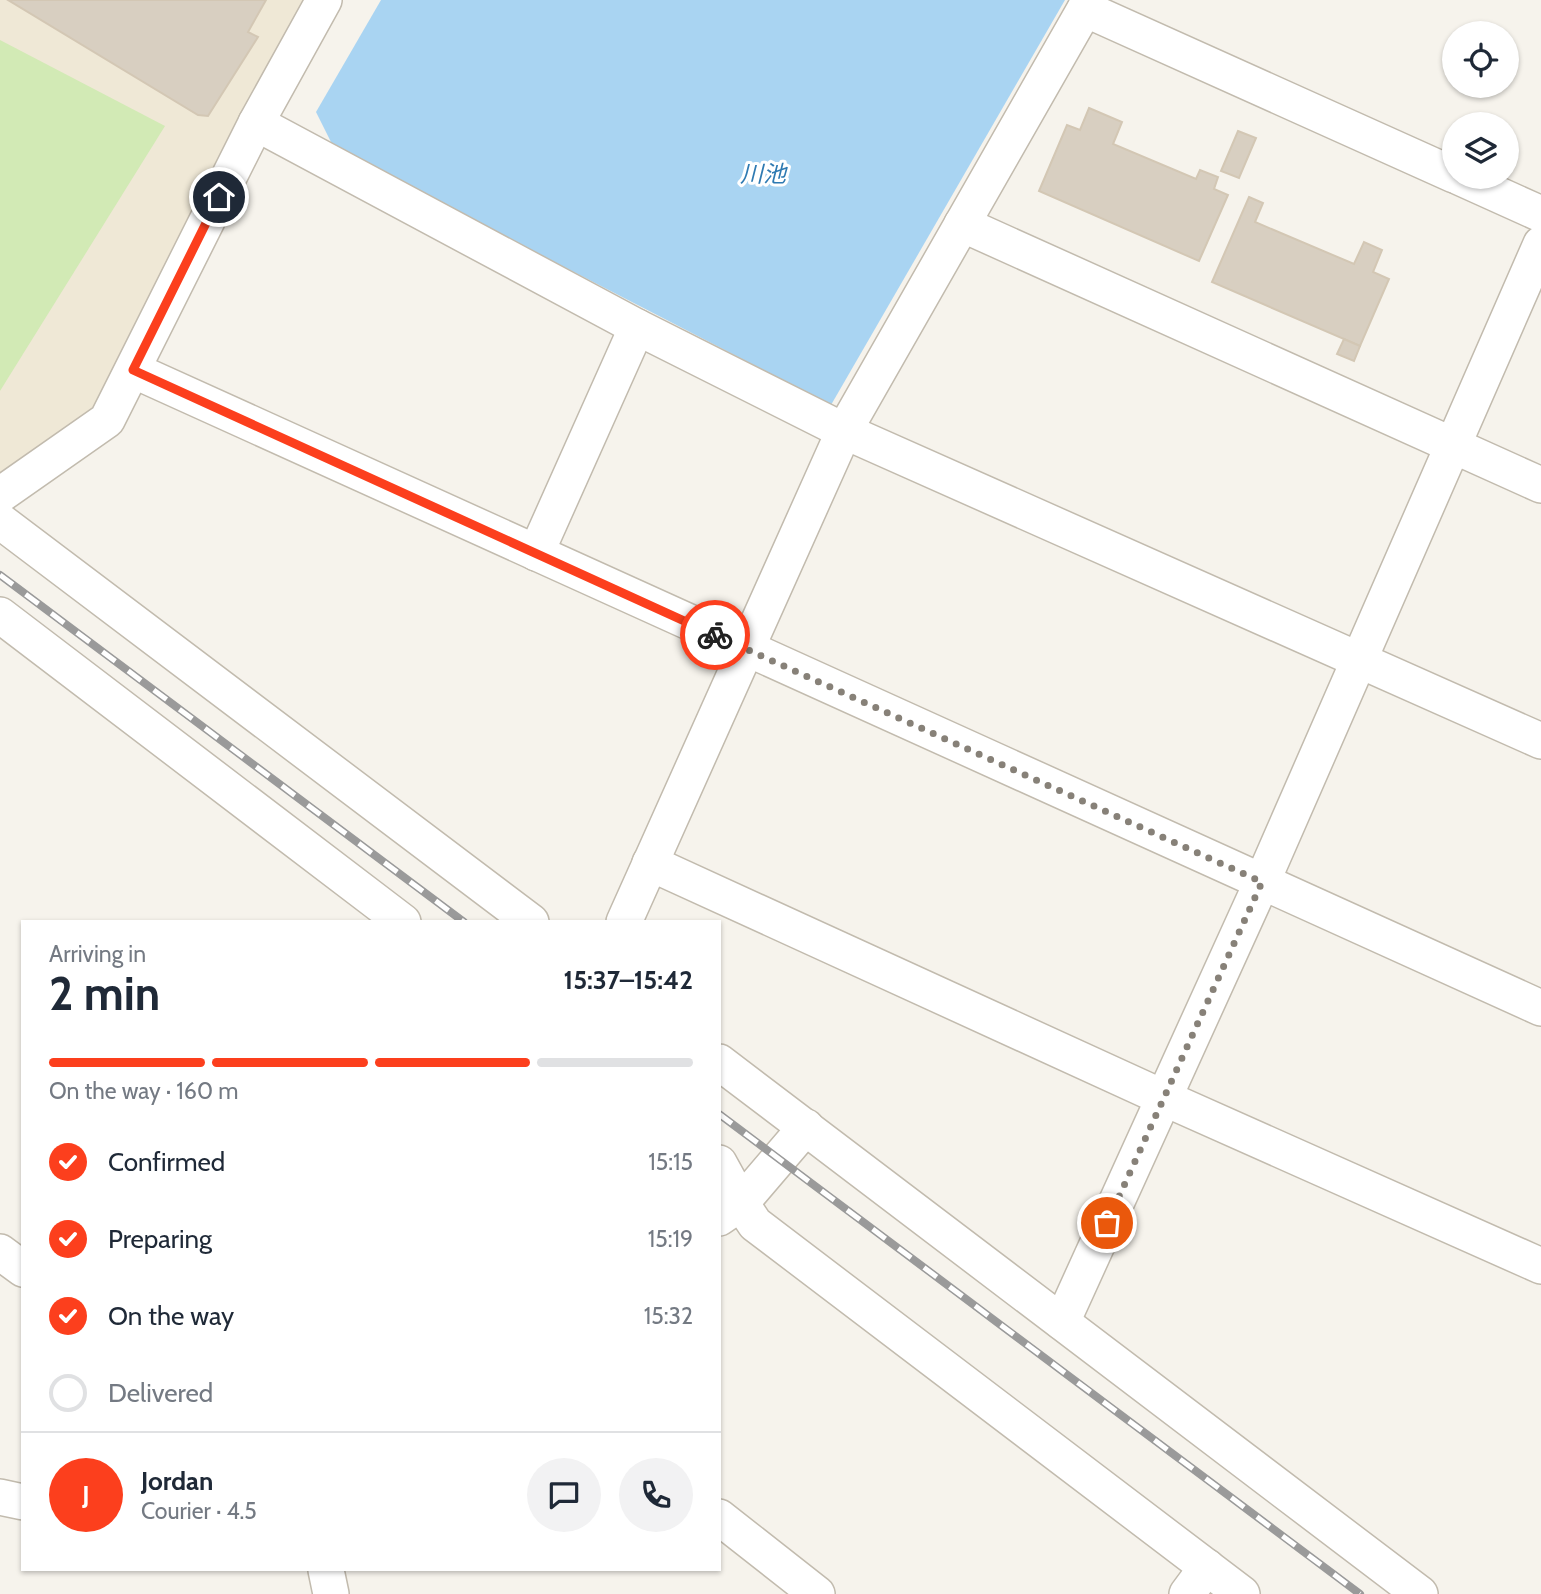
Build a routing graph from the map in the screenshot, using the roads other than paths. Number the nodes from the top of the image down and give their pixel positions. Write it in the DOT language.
graph roads {
  1 [pos="324,0"];
  2 [pos="1087,5"];
  3 [pos="256,123"];
  4 [pos="1442,169"];
  5 [pos="1486,189"];
  6 [pos="1541,214"];
  7 [pos="962,224"];
  8 [pos="1541,244"];
  9 [pos="637,327"];
  10 [pos="133,370"];
  11 [pos="844,431"];
  12 [pos="1453,445"];
  13 [pos="1541,485"];
  14 [pos="0,495"];
  15 [pos="0,521"];
  16 [pos="536,553"];
  17 [pos="0,615"];
  18 [pos="747,650"];
  19 [pos="1359,660"];
  20 [pos="1541,741"];
  21 [pos="650,863"];
  22 [pos="1262,882"];
  23 [pos="400,920"];
  24 [pos="528,920"];
  25 [pos="625,920"];
  26 [pos="1541,1007"];
  27 [pos="721,1063"];
  28 [pos="1164,1098"];
  29 [pos="806,1127"];
  30 [pos="721,1172"];
  31 [pos="730,1211"];
  32 [pos="0,1252"];
  33 [pos="1541,1266"];
  34 [pos="21,1268"];
  35 [pos="1062,1322"];
  36 [pos="0,1497"];
  37 [pos="21,1502"];
  38 [pos="721,1519"];
  39 [pos="326,1571"];
  40 [pos="1197,1581"];
  41 [pos="331,1594"];
  42 [pos="817,1594"];
  43 [pos="1242,1594"];
  44 [pos="1420,1594"];
  1 -- 3 [label="street"];
  2 -- 4 [label="street"];
  2 -- 7 [label="street"];
  3 -- 9 [label="street"];
  3 -- 10 [label="street"];
  5 -- 6 [label="street"];
  7 -- 11 [label="street"];
  7 -- 12 [label="street"];
  8 -- 12 [label="street"];
  9 -- 11 [label="street"];
  9 -- 16 [label="street"];
  10 -- 14 [label="street"];
  10 -- 16 [label="street"];
  11 -- 18 [label="street"];
  11 -- 19 [label="street"];
  12 -- 13 [label="street"];
  12 -- 19 [label="street"];
  15 -- 24 [label="street"];
  16 -- 18 [label="street"];
  17 -- 23 [label="street"];
  18 -- 21 [label="street"];
  18 -- 22 [label="street"];
  19 -- 20 [label="street"];
  19 -- 22 [label="street"];
  21 -- 25 [label="street"];
  21 -- 28 [label="street"];
  22 -- 26 [label="street"];
  22 -- 28 [label="street"];
  27 -- 29 [label="street"];
  28 -- 33 [label="street"];
  28 -- 35 [label="street"];
  29 -- 31 [label="street"];
  29 -- 35 [label="street"];
  30 -- 31 [label="street"];
  31 -- 40 [label="street"];
  32 -- 34 [label="street"];
  35 -- 44 [label="street"];
  36 -- 37 [label="street"];
  38 -- 42 [label="street"];
  39 -- 41 [label="street"];
  40 -- 43 [label="street"];
}
